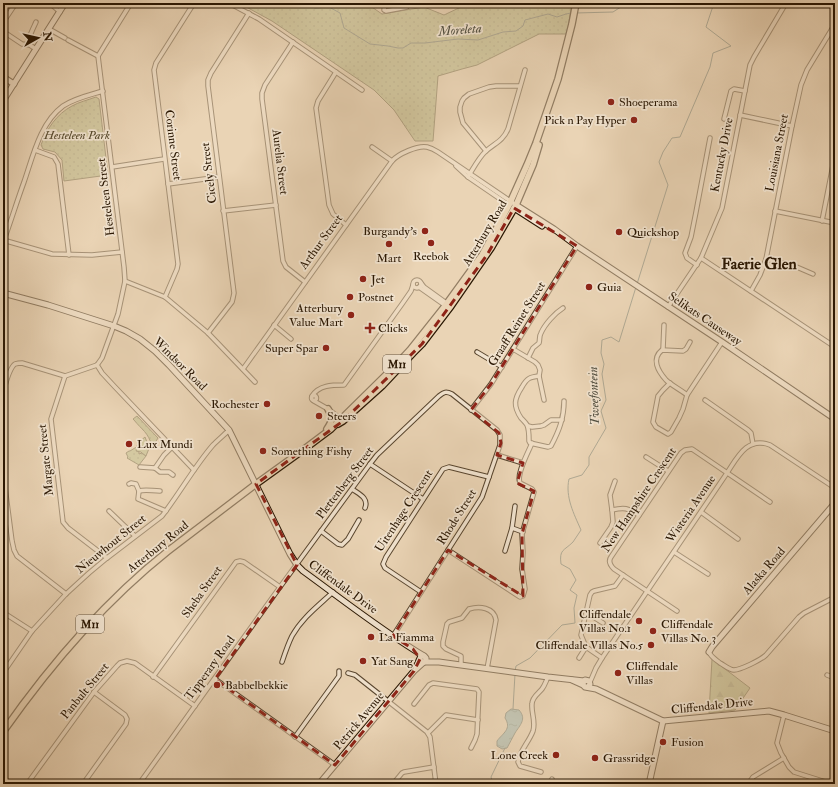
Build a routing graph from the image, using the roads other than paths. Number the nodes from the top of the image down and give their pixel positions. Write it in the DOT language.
graph roads {
  1 [pos="16,3"];
  2 [pos="51,3"];
  3 [pos="65,3"];
  4 [pos="131,3"];
  5 [pos="194,3"];
  6 [pos="229,3"];
  7 [pos="385,3"];
  8 [pos="408,3"];
  9 [pos="576,3"];
  10 [pos="579,3"];
  11 [pos="786,3"];
  12 [pos="60,12"];
  13 [pos="249,13"];
  14 [pos="36,22"];
  15 [pos="574,24"];
  16 [pos="835,24"];
  17 [pos="3,25"];
  18 [pos="49,29"];
  19 [pos="293,42"];
  20 [pos="30,45"];
  21 [pos="36,49"];
  22 [pos="98,56"];
  23 [pos="525,70"];
  24 [pos="336,72"];
  25 [pos="3,77"];
  26 [pos="14,84"];
  27 [pos="520,86"];
  28 [pos="362,90"];
  29 [pos="103,91"];
  30 [pos="745,92"];
  31 [pos="3,101"];
  32 [pos="740,115"];
  33 [pos="724,119"];
  34 [pos="792,126"];
  35 [pos="710,138"];
  36 [pos="372,147"];
  37 [pos="429,147"];
  38 [pos="35,150"];
  39 [pos="486,151"];
  40 [pos="835,155"];
  41 [pos="164,159"];
  42 [pos="392,161"];
  43 [pos="112,167"];
  44 [pos="469,175"];
  45 [pos="219,177"];
  46 [pos="168,184"];
  47 [pos="276,205"];
  48 [pos="512,205"];
  49 [pos="224,211"];
  50 [pos="775,211"];
  51 [pos="822,221"];
  52 [pos="835,223"];
  53 [pos="346,225"];
  54 [pos="4,240"];
  55 [pos="577,246"];
  56 [pos="122,252"];
  57 [pos="69,254"];
  58 [pos="701,258"];
  59 [pos="766,259"];
  60 [pos="697,265"];
  61 [pos="813,274"];
  62 [pos="125,281"];
  63 [pos="305,282"];
  64 [pos="421,283"];
  65 [pos="414,285"];
  66 [pos="418,288"];
  67 [pos="411,291"];
  68 [pos="751,291"];
  69 [pos="3,294"];
  70 [pos="165,297"];
  71 [pos="448,306"];
  72 [pos="668,307"];
  73 [pos="564,308"];
  74 [pos="274,325"];
  75 [pos="664,325"];
  76 [pos="114,326"];
  77 [pos="208,333"];
  78 [pos="291,339"];
  79 [pos="690,342"];
  80 [pos="722,342"];
  81 [pos="835,347"];
  82 [pos="513,349"];
  83 [pos="663,350"];
  84 [pos="477,352"];
  85 [pos="528,358"];
  86 [pos="97,365"];
  87 [pos="502,367"];
  88 [pos="243,369"];
  89 [pos="65,376"];
  90 [pos="539,376"];
  91 [pos="255,382"];
  92 [pos="670,383"];
  93 [pos="3,393"];
  94 [pos="687,395"];
  95 [pos="544,400"];
  96 [pos="705,400"];
  97 [pos="564,401"];
  98 [pos="328,409"];
  99 [pos="471,410"];
  100 [pos="835,419"];
  101 [pos="342,420"];
  102 [pos="562,420"];
  103 [pos="528,426"];
  104 [pos="229,430"];
  105 [pos="323,434"];
  106 [pos="532,444"];
  107 [pos="753,444"];
  108 [pos="172,447"];
  109 [pos="497,455"];
  110 [pos="646,457"];
  111 [pos="370,464"];
  112 [pos="523,464"];
  113 [pos="140,467"];
  114 [pos="155,468"];
  115 [pos="194,470"];
  116 [pos="668,471"];
  117 [pos="3,472"];
  118 [pos="727,473"];
  119 [pos="172,474"];
  120 [pos="489,477"];
  121 [pos="615,482"];
  122 [pos="129,484"];
  123 [pos="256,484"];
  124 [pos="835,488"];
  125 [pos="352,489"];
  126 [pos="139,491"];
  127 [pos="160,491"];
  128 [pos="423,499"];
  129 [pos="770,502"];
  130 [pos="835,503"];
  131 [pos="515,506"];
  132 [pos="366,508"];
  133 [pos="612,510"];
  134 [pos="109,511"];
  135 [pos="166,511"];
  136 [pos="701,512"];
  137 [pos="639,515"];
  138 [pos="9,520"];
  139 [pos="360,520"];
  140 [pos="3,521"];
  141 [pos="512,528"];
  142 [pos="321,531"];
  143 [pos="523,532"];
  144 [pos="135,536"];
  145 [pos="738,539"];
  146 [pos="600,543"];
  147 [pos="448,550"];
  148 [pos="505,551"];
  149 [pos="674,552"];
  150 [pos="107,558"];
  151 [pos="297,565"];
  152 [pos="708,574"];
  153 [pos="623,575"];
  154 [pos="280,587"];
  155 [pos="648,591"];
  156 [pos="333,592"];
  157 [pos="421,592"];
  158 [pos="66,594"];
  159 [pos="835,596"];
  160 [pos="677,611"];
  161 [pos="4,613"];
  162 [pos="586,613"];
  163 [pos="603,623"];
  164 [pos="32,632"];
  165 [pos="393,636"];
  166 [pos="586,647"];
  167 [pos="709,652"];
  168 [pos="579,658"];
  169 [pos="602,658"];
  170 [pos="423,659"];
  171 [pos="282,662"];
  172 [pos="461,665"];
  173 [pos="487,668"];
  174 [pos="339,672"];
  175 [pos="3,673"];
  176 [pos="348,673"];
  177 [pos="827,675"];
  178 [pos="154,677"];
  179 [pos="548,677"];
  180 [pos="835,678"];
  181 [pos="215,679"];
  182 [pos="587,683"];
  183 [pos="94,692"];
  184 [pos="389,701"];
  185 [pos="414,704"];
  186 [pos="22,706"];
  187 [pos="195,706"];
  188 [pos="784,715"];
  189 [pos="478,720"];
  190 [pos="663,722"];
  191 [pos="835,731"];
  192 [pos="3,732"];
  193 [pos="428,733"];
  194 [pos="295,737"];
  195 [pos="3,738"];
  196 [pos="471,748"];
  197 [pos="784,758"];
  198 [pos="335,765"];
  199 [pos="434,767"];
  200 [pos="541,772"];
  201 [pos="552,779"];
  202 [pos="817,779"];
  203 [pos="26,784"];
  204 [pos="83,784"];
  205 [pos="139,784"];
  206 [pos="319,784"];
  207 [pos="392,784"];
  208 [pos="436,784"];
  209 [pos="550,784"];
  210 [pos="649,784"];
  211 [pos="748,784"];
  212 [pos="815,784"];
  213 [pos="832,784"];
  1 -- 17 [label="street"];
  2 -- 12 [label="street"];
  3 -- 12 [label="street"];
  4 -- 22 [label="street"];
  5 -- 41 [label="street, Corinne Street"];
  6 -- 13 [label="street"];
  7 -- 8 [label="street"];
  9 -- 15 [label="main road, Atterbury Road / M11"];
  10 -- 15 [label="main road, Atterbury Road / M11"];
  11 -- 30 [label="street, Kentucky Drive"];
  12 -- 18 [label="street"];
  13 -- 19 [label="street"];
  13 -- 45 [label="street, Cicely Street"];
  14 -- 20 [label="street"];
  15 -- 48 [label="main road, Atterbury Road / M11"];
  16 -- 34 [label="street, Louisiana Street"];
  17 -- 20 [label="street"];
  18 -- 21 [label="street"];
  18 -- 22 [label="street"];
  19 -- 24 [label="street"];
  19 -- 47 [label="street, Aurelia Street"];
  20 -- 21 [label="street"];
  21 -- 26 [label="street"];
  22 -- 29 [label="street, Hesteleen Street"];
  23 -- 27 [label="street"];
  24 -- 28 [label="street"];
  24 -- 53 [label="street"];
  25 -- 26 [label="street"];
  26 -- 31 [label="street"];
  27 -- 39 [label="street"];
  27 -- 39 [label="street"];
  29 -- 38 [label="street"];
  29 -- 43 [label="street, Hesteleen Street"];
  30 -- 32 [label="street, Kentucky Drive"];
  30 -- 33 [label="street"];
  32 -- 34 [label="street"];
  32 -- 58 [label="street, Kentucky Drive"];
  34 -- 50 [label="street, Louisiana Street"];
  35 -- 60 [label="street"];
  36 -- 42 [label="street"];
  37 -- 42 [label="street, Arthur Street"];
  37 -- 44 [label="street, Selikats Causeway"];
  38 -- 54 [label="street"];
  38 -- 57 [label="street"];
  39 -- 44 [label="street"];
  40 -- 51 [label="street"];
  41 -- 43 [label="street"];
  41 -- 46 [label="street, Corinne Street"];
  42 -- 53 [label="street, Arthur Street"];
  43 -- 56 [label="street, Hesteleen Street"];
  44 -- 48 [label="street, Selikats Causeway"];
  45 -- 46 [label="street"];
  45 -- 49 [label="street, Cicely Street"];
  46 -- 70 [label="street, Corinne Street"];
  47 -- 49 [label="street"];
  47 -- 63 [label="street, Aurelia Street"];
  48 -- 55 [label="street, Selikats Causeway"];
  48 -- 71 [label="main road, Atterbury Road / M11"];
  49 -- 77 [label="street, Cicely Street"];
  50 -- 51 [label="street"];
  50 -- 59 [label="street, Louisiana Street"];
  51 -- 52 [label="street"];
  53 -- 63 [label="street, Arthur Street"];
  54 -- 57 [label="street"];
  55 -- 72 [label="street, Selikats Causeway"];
  55 -- 82 [label="street, Graaff Reinet Street"];
  56 -- 57 [label="street"];
  56 -- 62 [label="street, Hesteleen Street"];
  58 -- 60 [label="street, Kentucky Drive"];
  58 -- 68 [label="street"];
  59 -- 61 [label="street"];
  59 -- 68 [label="street, Louisiana Street"];
  60 -- 72 [label="street, Kentucky Drive"];
  62 -- 70 [label="street"];
  62 -- 76 [label="street, Hesteleen Street"];
  63 -- 74 [label="street, Arthur Street"];
  64 -- 65 [label="street"];
  64 -- 66 [label="street"];
  64 -- 71 [label="street"];
  65 -- 66 [label="street"];
  65 -- 67 [label="street"];
  66 -- 67 [label="street"];
  66 -- 71 [label="street"];
  67 -- 98 [label="street"];
  68 -- 81 [label="street"];
  69 -- 76 [label="street, Windsor Road"];
  70 -- 77 [label="street"];
  71 -- 101 [label="main road, Atterbury Road / M11"];
  72 -- 80 [label="street, Selikats Causeway"];
  73 -- 85 [label="street"];
  74 -- 78 [label="street"];
  74 -- 88 [label="street, Arthur Street"];
  75 -- 83 [label="street"];
  76 -- 86 [label="street, Hesteleen Street"];
  76 -- 104 [label="street, Windsor Road"];
  77 -- 88 [label="street"];
  79 -- 83 [label="street"];
  80 -- 94 [label="street"];
  80 -- 100 [label="street, Selikats Causeway"];
  82 -- 85 [label="street"];
  82 -- 87 [label="street, Graaff Reinet Street"];
  83 -- 92 [label="street"];
  84 -- 87 [label="street"];
  85 -- 90 [label="street"];
  86 -- 89 [label="street"];
  86 -- 108 [label="street"];
  87 -- 99 [label="street, Graaff Reinet Street"];
  88 -- 91 [label="street"];
  89 -- 93 [label="street"];
  89 -- 150 [label="street, Margate Street"];
  90 -- 95 [label="street"];
  90 -- 103 [label="street"];
  92 -- 94 [label="street"];
  92 -- 94 [label="street"];
  96 -- 107 [label="street"];
  97 -- 102 [label="street"];
  98 -- 101 [label="street"];
  98 -- 105 [label="main road"];
  99 -- 109 [label="street, Rhode Street"];
  99 -- 111 [label="street, Plettenberg Street"];
  101 -- 105 [label="main road, Atterbury Road / M11"];
  102 -- 103 [label="street"];
  102 -- 106 [label="street"];
  103 -- 106 [label="street"];
  104 -- 115 [label="street, Nieuwhout Street"];
  104 -- 123 [label="street, Windsor Road"];
  105 -- 123 [label="main road, Atterbury Road / M11"];
  106 -- 112 [label="street"];
  107 -- 118 [label="street, Wisteria Avenue"];
  107 -- 124 [label="street"];
  108 -- 114 [label="street"];
  108 -- 115 [label="street"];
  109 -- 112 [label="street"];
  109 -- 120 [label="street, Rhode Street"];
  110 -- 116 [label="street"];
  111 -- 125 [label="street, Plettenberg Street"];
  111 -- 128 [label="street"];
  112 -- 143 [label="street"];
  113 -- 114 [label="street"];
  114 -- 119 [label="street"];
  115 -- 135 [label="street, Nieuwhout Street"];
  116 -- 118 [label="street, New Hampshire Crescent"];
  116 -- 137 [label="street, New Hampshire Crescent"];
  117 -- 138 [label="street"];
  118 -- 129 [label="street"];
  118 -- 136 [label="street, Wisteria Avenue"];
  120 -- 128 [label="street, Uitenhage Crescent"];
  120 -- 147 [label="street, Rhode Street"];
  121 -- 133 [label="street"];
  122 -- 126 [label="street"];
  123 -- 151 [label="street, Cliffendale Drive"];
  123 -- 186 [label="main road, Atterbury Road / M11"];
  125 -- 132 [label="street"];
  125 -- 142 [label="street, Plettenberg Street"];
  126 -- 127 [label="street"];
  126 -- 135 [label="street"];
  128 -- 157 [label="street, Uitenhage Crescent"];
  130 -- 167 [label="street, Alaska Road"];
  131 -- 141 [label="street"];
  133 -- 137 [label="street"];
  133 -- 146 [label="street"];
  134 -- 144 [label="street"];
  135 -- 144 [label="street, Nieuwhout Street"];
  136 -- 145 [label="street"];
  136 -- 149 [label="street, Wisteria Avenue"];
  137 -- 153 [label="street, New Hampshire Crescent"];
  138 -- 140 [label="street"];
  138 -- 158 [label="street"];
  139 -- 142 [label="street"];
  141 -- 143 [label="street"];
  141 -- 148 [label="street"];
  142 -- 151 [label="street, Plettenberg Street"];
  143 -- 147 [label="street"];
  144 -- 150 [label="street, Nieuwhout Street"];
  147 -- 157 [label="street, Rhode Street"];
  149 -- 152 [label="street"];
  149 -- 155 [label="street, Wisteria Avenue"];
  150 -- 158 [label="street, Nieuwhout Street"];
  151 -- 154 [label="street, Tipperary Road"];
  151 -- 156 [label="street, Cliffendale Drive"];
  153 -- 155 [label="street, New Hampshire Crescent"];
  153 -- 162 [label="street"];
  154 -- 178 [label="street, Sheba Street"];
  154 -- 181 [label="street, Tipperary Road"];
  155 -- 160 [label="street, New Hampshire Crescent"];
  155 -- 169 [label="street, Wisteria Avenue"];
  156 -- 165 [label="street, Cliffendale Drive"];
  156 -- 171 [label="street"];
  157 -- 165 [label="street, Rhode Street"];
  158 -- 164 [label="street, Nieuwhout Street"];
  159 -- 167 [label="street"];
  161 -- 164 [label="street"];
  162 -- 163 [label="street"];
  162 -- 166 [label="street"];
  164 -- 175 [label="street, Nieuwhout Street"];
  165 -- 170 [label="street, Cliffendale Drive"];
  166 -- 168 [label="street"];
  166 -- 169 [label="street"];
  169 -- 182 [label="street, Wisteria Avenue"];
  170 -- 172 [label="street, Cliffendale Drive"];
  170 -- 184 [label="street, Petrick Avenue"];
  172 -- 173 [label="street, Cliffendale Drive"];
  172 -- 173 [label="street"];
  173 -- 179 [label="street, Cliffendale Drive"];
  174 -- 194 [label="street"];
  176 -- 184 [label="street"];
  177 -- 180 [label="street"];
  178 -- 183 [label="street, Panbult Street"];
  178 -- 187 [label="street, Panbult Street"];
  179 -- 182 [label="street, Cliffendale Drive"];
  179 -- 200 [label="street"];
  181 -- 187 [label="street, Tipperary Road"];
  181 -- 194 [label="street"];
  182 -- 190 [label="street, Cliffendale Drive"];
  183 -- 203 [label="street, Panbult Street"];
  183 -- 204 [label="street"];
  184 -- 193 [label="street"];
  184 -- 198 [label="street, Petrick Avenue"];
  185 -- 189 [label="street"];
  186 -- 192 [label="main road, Atterbury Road / M11"];
  186 -- 195 [label="main road, Atterbury Road / M11"];
  187 -- 205 [label="street, Tipperary Road"];
  188 -- 190 [label="street, Cliffendale Drive"];
  188 -- 191 [label="street, Cliffendale Drive"];
  188 -- 197 [label="street"];
  189 -- 193 [label="street"];
  189 -- 196 [label="street"];
  190 -- 210 [label="street"];
  193 -- 199 [label="street"];
  194 -- 198 [label="street"];
  197 -- 202 [label="street"];
  197 -- 211 [label="street"];
  198 -- 206 [label="street, Petrick Avenue"];
  199 -- 207 [label="street"];
  199 -- 208 [label="street"];
  201 -- 209 [label="street"];
  202 -- 212 [label="street"];
  202 -- 213 [label="street"];
}
